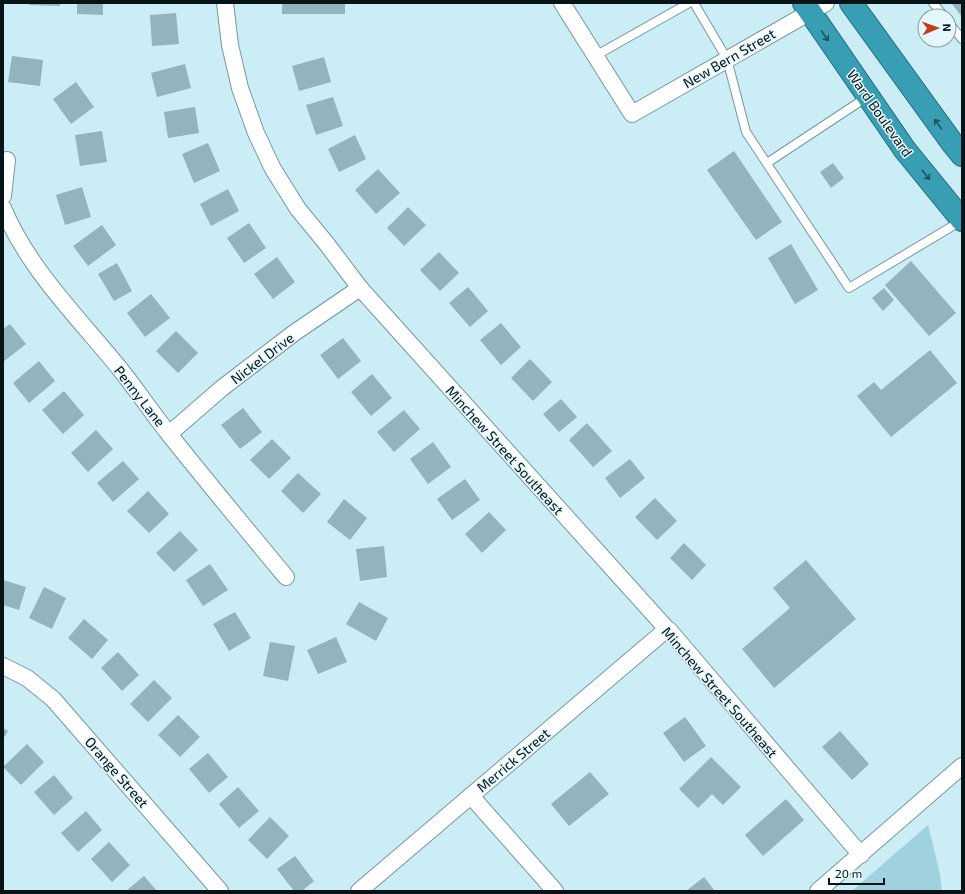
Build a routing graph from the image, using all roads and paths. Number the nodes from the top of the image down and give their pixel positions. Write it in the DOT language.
graph roads {
  1 [pos="225,3"];
  2 [pos="562,3"];
  3 [pos="688,3"];
  4 [pos="694,3"];
  5 [pos="851,3"];
  6 [pos="813,6"];
  7 [pos="595,56"];
  8 [pos="727,59"];
  9 [pos="867,96"];
  10 [pos="962,155"];
  11 [pos="7,160"];
  12 [pos="767,163"];
  13 [pos="3,196"];
  14 [pos="3,208"];
  15 [pos="962,220"];
  16 [pos="360,288"];
  17 [pos="169,434"];
  18 [pos="286,577"];
  19 [pos="666,629"];
  20 [pos="3,666"];
  21 [pos="962,766"];
  22 [pos="471,796"];
  23 [pos="861,855"];
  24 [pos="220,891"];
  25 [pos="359,891"];
  26 [pos="555,891"];
  27 [pos="818,891"];
  1 -- 16 [label="street, Minchew Street Southeast"];
  2 -- 7 [label="street"];
  3 -- 7 [label="lane"];
  4 -- 8 [label="lane"];
  10 -- 5 [label="highway, one-way"];
  6 -- 8 [label="street, New Bern Street"];
  6 -- 9 [label="highway, Ward Boulevard, one-way"];
  7 -- 8 [label="street, New Bern Street"];
  8 -- 12 [label="lane"];
  9 -- 12 [label="lane"];
  9 -- 15 [label="highway, Ward Boulevard, one-way"];
  11 -- 13 [label="street"];
  12 -- 15 [label="lane"];
  14 -- 17 [label="street, Penny Lane"];
  16 -- 17 [label="street, Nickel Drive"];
  16 -- 19 [label="street, Minchew Street Southeast"];
  17 -- 18 [label="street, Penny Lane"];
  19 -- 22 [label="street, Merrick Street"];
  19 -- 23 [label="street, Minchew Street Southeast"];
  20 -- 24 [label="street, Orange Street"];
  21 -- 23 [label="street"];
  22 -- 25 [label="street, Merrick Street"];
  22 -- 26 [label="street"];
  23 -- 27 [label="street"];
}
